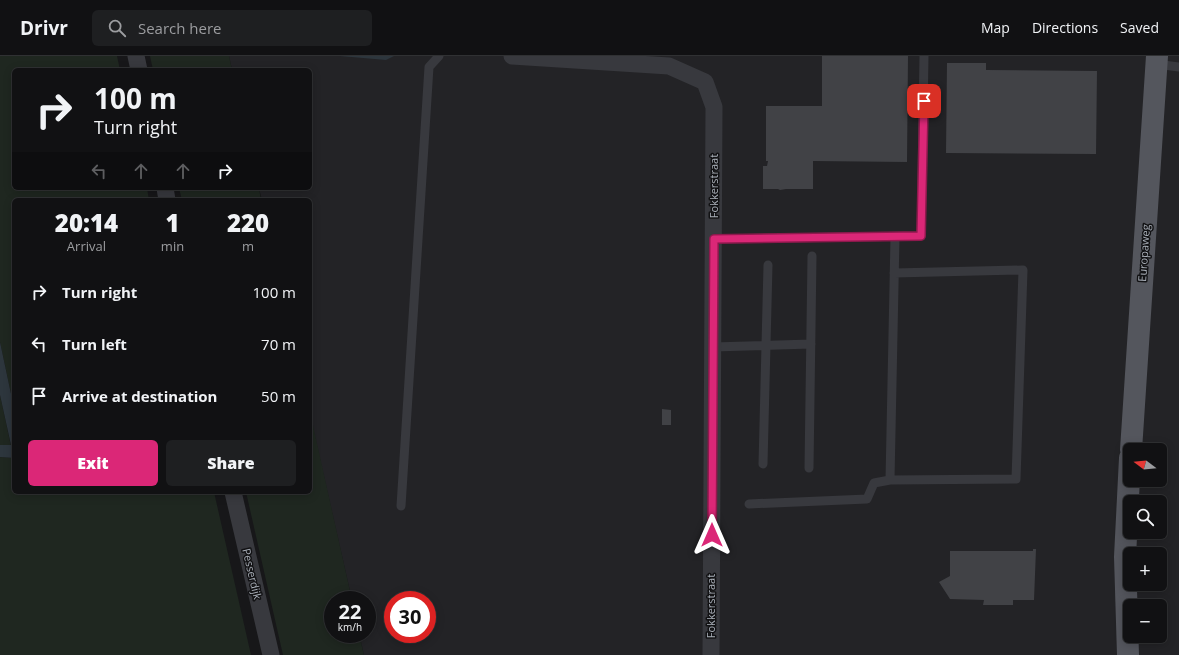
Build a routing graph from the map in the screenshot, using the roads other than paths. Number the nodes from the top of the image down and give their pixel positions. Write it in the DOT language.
graph roads {
  1 [pos="136,56"];
  2 [pos="439,56"];
  3 [pos="512,56"];
  4 [pos="924,56"];
  5 [pos="1156,60"];
  6 [pos="1179,67"];
  7 [pos="139,68"];
  8 [pos="895,237"];
  9 [pos="714,239"];
  10 [pos="812,256"];
  11 [pos="768,266"];
  12 [pos="894,273"];
  13 [pos="811,344"];
  14 [pos="766,345"];
  15 [pos="713,347"];
  16 [pos="1130,443"];
  17 [pos="763,464"];
  18 [pos="809,468"];
  19 [pos="890,480"];
  20 [pos="1129,487"];
  21 [pos="233,494"];
  22 [pos="749,504"];
  23 [pos="401,506"];
  24 [pos="271,655"];
  25 [pos="711,655"];
  26 [pos="1128,655"];
  1 -- 7 [label="street"];
  2 -- 23 [label="lane"];
  3 -- 9 [label="street, Fokkerstraat"];
  4 -- 8 [label="lane"];
  5 -- 6 [label="lane"];
  5 -- 16 [label="main road, Europaweg"];
  8 -- 9 [label="lane"];
  8 -- 12 [label="lane"];
  9 -- 15 [label="street, Fokkerstraat"];
  10 -- 13 [label="lane"];
  11 -- 14 [label="lane"];
  12 -- 19 [label="lane"];
  12 -- 19 [label="lane"];
  13 -- 14 [label="lane"];
  13 -- 18 [label="lane"];
  14 -- 15 [label="lane"];
  14 -- 17 [label="lane"];
  15 -- 25 [label="street, Fokkerstraat"];
  19 -- 22 [label="lane"];
  20 -- 26 [label="main road"];
  21 -- 24 [label="street, Pesserdijk"];
}
